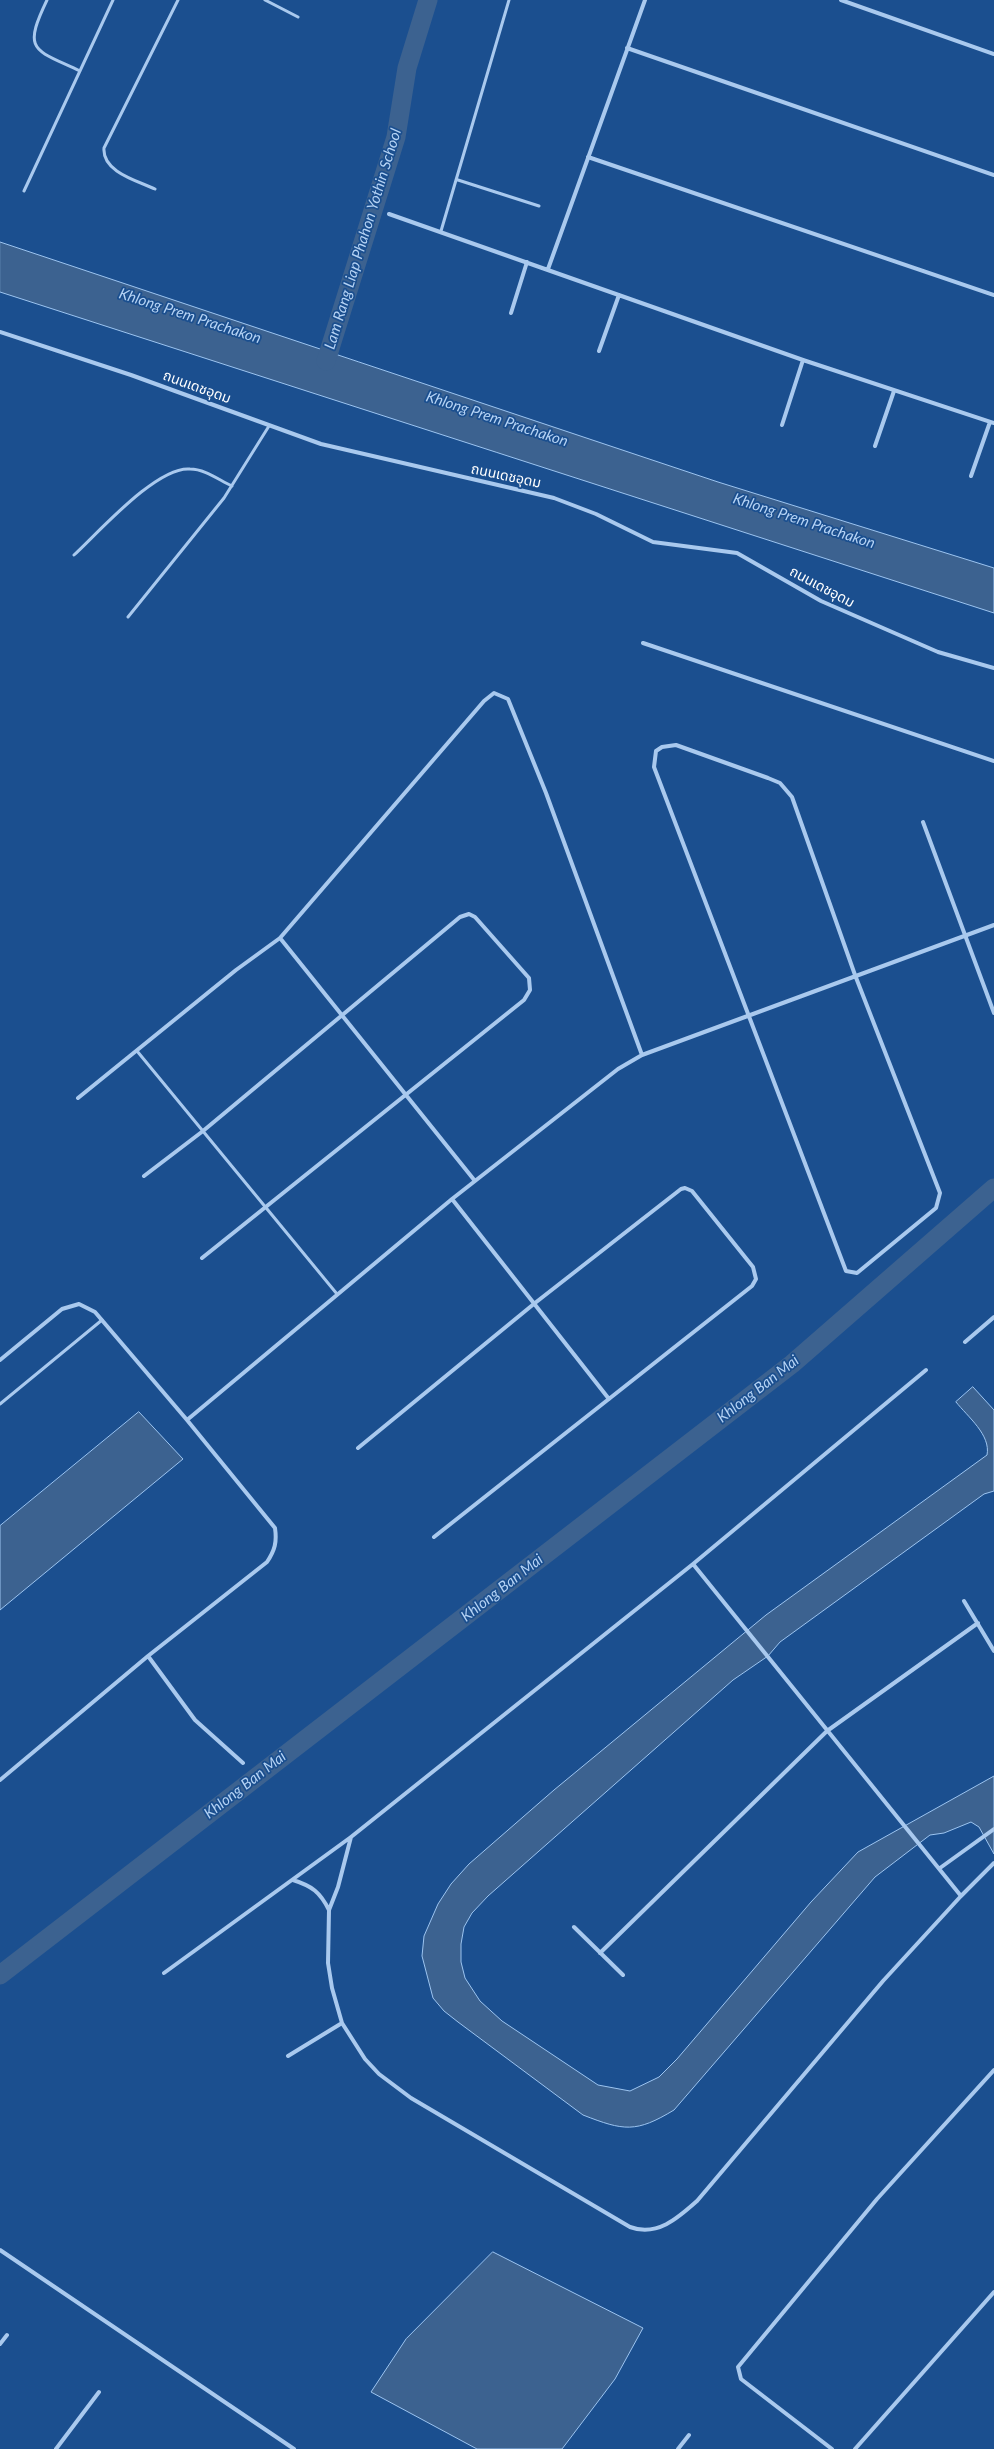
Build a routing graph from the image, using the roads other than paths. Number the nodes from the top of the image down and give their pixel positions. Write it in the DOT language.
graph roads {
  1 [pos="48,0"];
  2 [pos="113,0"];
  3 [pos="178,0"];
  4 [pos="265,0"];
  5 [pos="509,0"];
  6 [pos="644,0"];
  7 [pos="841,0"];
  8 [pos="298,17"];
  9 [pos="628,48"];
  10 [pos="994,54"];
  11 [pos="80,71"];
  12 [pos="588,157"];
  13 [pos="994,175"];
  14 [pos="458,180"];
  15 [pos="155,189"];
  16 [pos="24,191"];
  17 [pos="540,206"];
  18 [pos="389,214"];
  19 [pos="441,231"];
  20 [pos="527,262"];
  21 [pos="548,269"];
  22 [pos="619,295"];
  23 [pos="994,295"];
  24 [pos="511,313"];
  25 [pos="0,332"];
  26 [pos="599,351"];
  27 [pos="803,360"];
  28 [pos="894,391"];
  29 [pos="992,423"];
  30 [pos="782,425"];
  31 [pos="269,426"];
  32 [pos="875,446"];
  33 [pos="971,476"];
  34 [pos="232,486"];
  35 [pos="74,555"];
  36 [pos="128,617"];
  37 [pos="643,643"];
  38 [pos="994,668"];
  39 [pos="994,761"];
  40 [pos="923,822"];
  41 [pos="994,925"];
  42 [pos="966,936"];
  43 [pos="280,938"];
  44 [pos="855,975"];
  45 [pos="994,1013"];
  46 [pos="750,1015"];
  47 [pos="342,1016"];
  48 [pos="137,1051"];
  49 [pos="642,1055"];
  50 [pos="406,1094"];
  51 [pos="78,1098"];
  52 [pos="204,1132"];
  53 [pos="144,1176"];
  54 [pos="475,1181"];
  55 [pos="452,1199"];
  56 [pos="267,1208"];
  57 [pos="202,1258"];
  58 [pos="337,1294"];
  59 [pos="535,1303"];
  60 [pos="994,1317"];
  61 [pos="103,1319"];
  62 [pos="965,1342"];
  63 [pos="0,1360"];
  64 [pos="926,1370"];
  65 [pos="609,1399"];
  66 [pos="0,1404"];
  67 [pos="187,1420"];
  68 [pos="358,1448"];
  69 [pos="434,1537"];
  70 [pos="693,1564"];
  71 [pos="964,1601"];
  72 [pos="978,1624"];
  73 [pos="994,1651"];
  74 [pos="148,1656"];
  75 [pos="827,1731"];
  76 [pos="242,1763"];
  77 [pos="0,1780"];
  78 [pos="994,1829"];
  79 [pos="351,1837"];
  80 [pos="994,1863"];
  81 [pos="940,1868"];
  82 [pos="293,1880"];
  83 [pos="961,1896"];
  84 [pos="329,1910"];
  85 [pos="574,1927"];
  86 [pos="600,1953"];
  87 [pos="164,1972"];
  88 [pos="623,1975"];
  89 [pos="342,2023"];
  90 [pos="288,2056"];
  91 [pos="994,2070"];
  92 [pos="0,2250"];
  93 [pos="994,2292"];
  94 [pos="7,2335"];
  95 [pos="0,2344"];
  96 [pos="99,2392"];
  97 [pos="689,2435"];
  98 [pos="56,2449"];
  99 [pos="294,2449"];
  100 [pos="678,2449"];
  101 [pos="832,2449"];
  102 [pos="855,2449"];
  1 -- 11 [label="lane"];
  2 -- 11 [label="lane"];
  3 -- 15 [label="lane"];
  4 -- 8 [label="lane"];
  5 -- 14 [label="lane"];
  6 -- 9 [label="street"];
  7 -- 10 [label="street"];
  9 -- 12 [label="street"];
  9 -- 13 [label="street"];
  11 -- 16 [label="lane"];
  12 -- 21 [label="street"];
  12 -- 23 [label="street"];
  14 -- 17 [label="lane"];
  14 -- 19 [label="lane"];
  18 -- 19 [label="street"];
  19 -- 20 [label="street"];
  20 -- 21 [label="street"];
  20 -- 24 [label="street"];
  21 -- 22 [label="street"];
  22 -- 26 [label="street"];
  22 -- 27 [label="street"];
  25 -- 31 [label="street, ถนนเดชอุดม"];
  27 -- 28 [label="street"];
  27 -- 30 [label="street"];
  28 -- 29 [label="street"];
  28 -- 32 [label="street"];
  29 -- 33 [label="street"];
  31 -- 34 [label="lane"];
  31 -- 38 [label="street, ถนนเดชอุดม"];
  34 -- 35 [label="lane"];
  34 -- 36 [label="lane"];
  37 -- 39 [label="street"];
  40 -- 42 [label="street"];
  41 -- 42 [label="street"];
  42 -- 44 [label="street"];
  42 -- 45 [label="street"];
  43 -- 47 [label="street"];
  43 -- 48 [label="street"];
  43 -- 49 [label="street"];
  44 -- 46 [label="street"];
  44 -- 46 [label="street"];
  44 -- 46 [label="street"];
  46 -- 49 [label="street"];
  47 -- 50 [label="street"];
  47 -- 50 [label="street"];
  47 -- 52 [label="street"];
  48 -- 51 [label="street"];
  48 -- 52 [label="lane"];
  49 -- 54 [label="street"];
  50 -- 54 [label="street"];
  50 -- 56 [label="street"];
  52 -- 53 [label="street"];
  52 -- 56 [label="lane"];
  54 -- 55 [label="street"];
  55 -- 58 [label="street"];
  55 -- 59 [label="street"];
  56 -- 57 [label="street"];
  56 -- 58 [label="lane"];
  58 -- 67 [label="street"];
  59 -- 65 [label="street"];
  59 -- 65 [label="street"];
  59 -- 68 [label="street"];
  60 -- 62 [label="street"];
  61 -- 63 [label="street"];
  61 -- 66 [label="lane"];
  61 -- 67 [label="street"];
  64 -- 70 [label="street"];
  65 -- 69 [label="street"];
  67 -- 74 [label="street"];
  70 -- 75 [label="street"];
  70 -- 79 [label="street"];
  71 -- 72 [label="street"];
  72 -- 73 [label="street"];
  72 -- 75 [label="street"];
  74 -- 76 [label="street"];
  74 -- 77 [label="street"];
  75 -- 81 [label="street"];
  75 -- 86 [label="street"];
  78 -- 81 [label="street"];
  79 -- 82 [label="street"];
  79 -- 84 [label="street"];
  80 -- 83 [label="street"];
  81 -- 83 [label="street"];
  82 -- 84 [label="street"];
  82 -- 87 [label="street"];
  83 -- 89 [label="street"];
  84 -- 89 [label="street"];
  85 -- 86 [label="street"];
  86 -- 88 [label="street"];
  89 -- 90 [label="street"];
  91 -- 101 [label="street"];
  92 -- 99 [label="street"];
  93 -- 102 [label="street"];
  94 -- 95 [label="street"];
  96 -- 98 [label="street"];
  97 -- 100 [label="street"];
}
